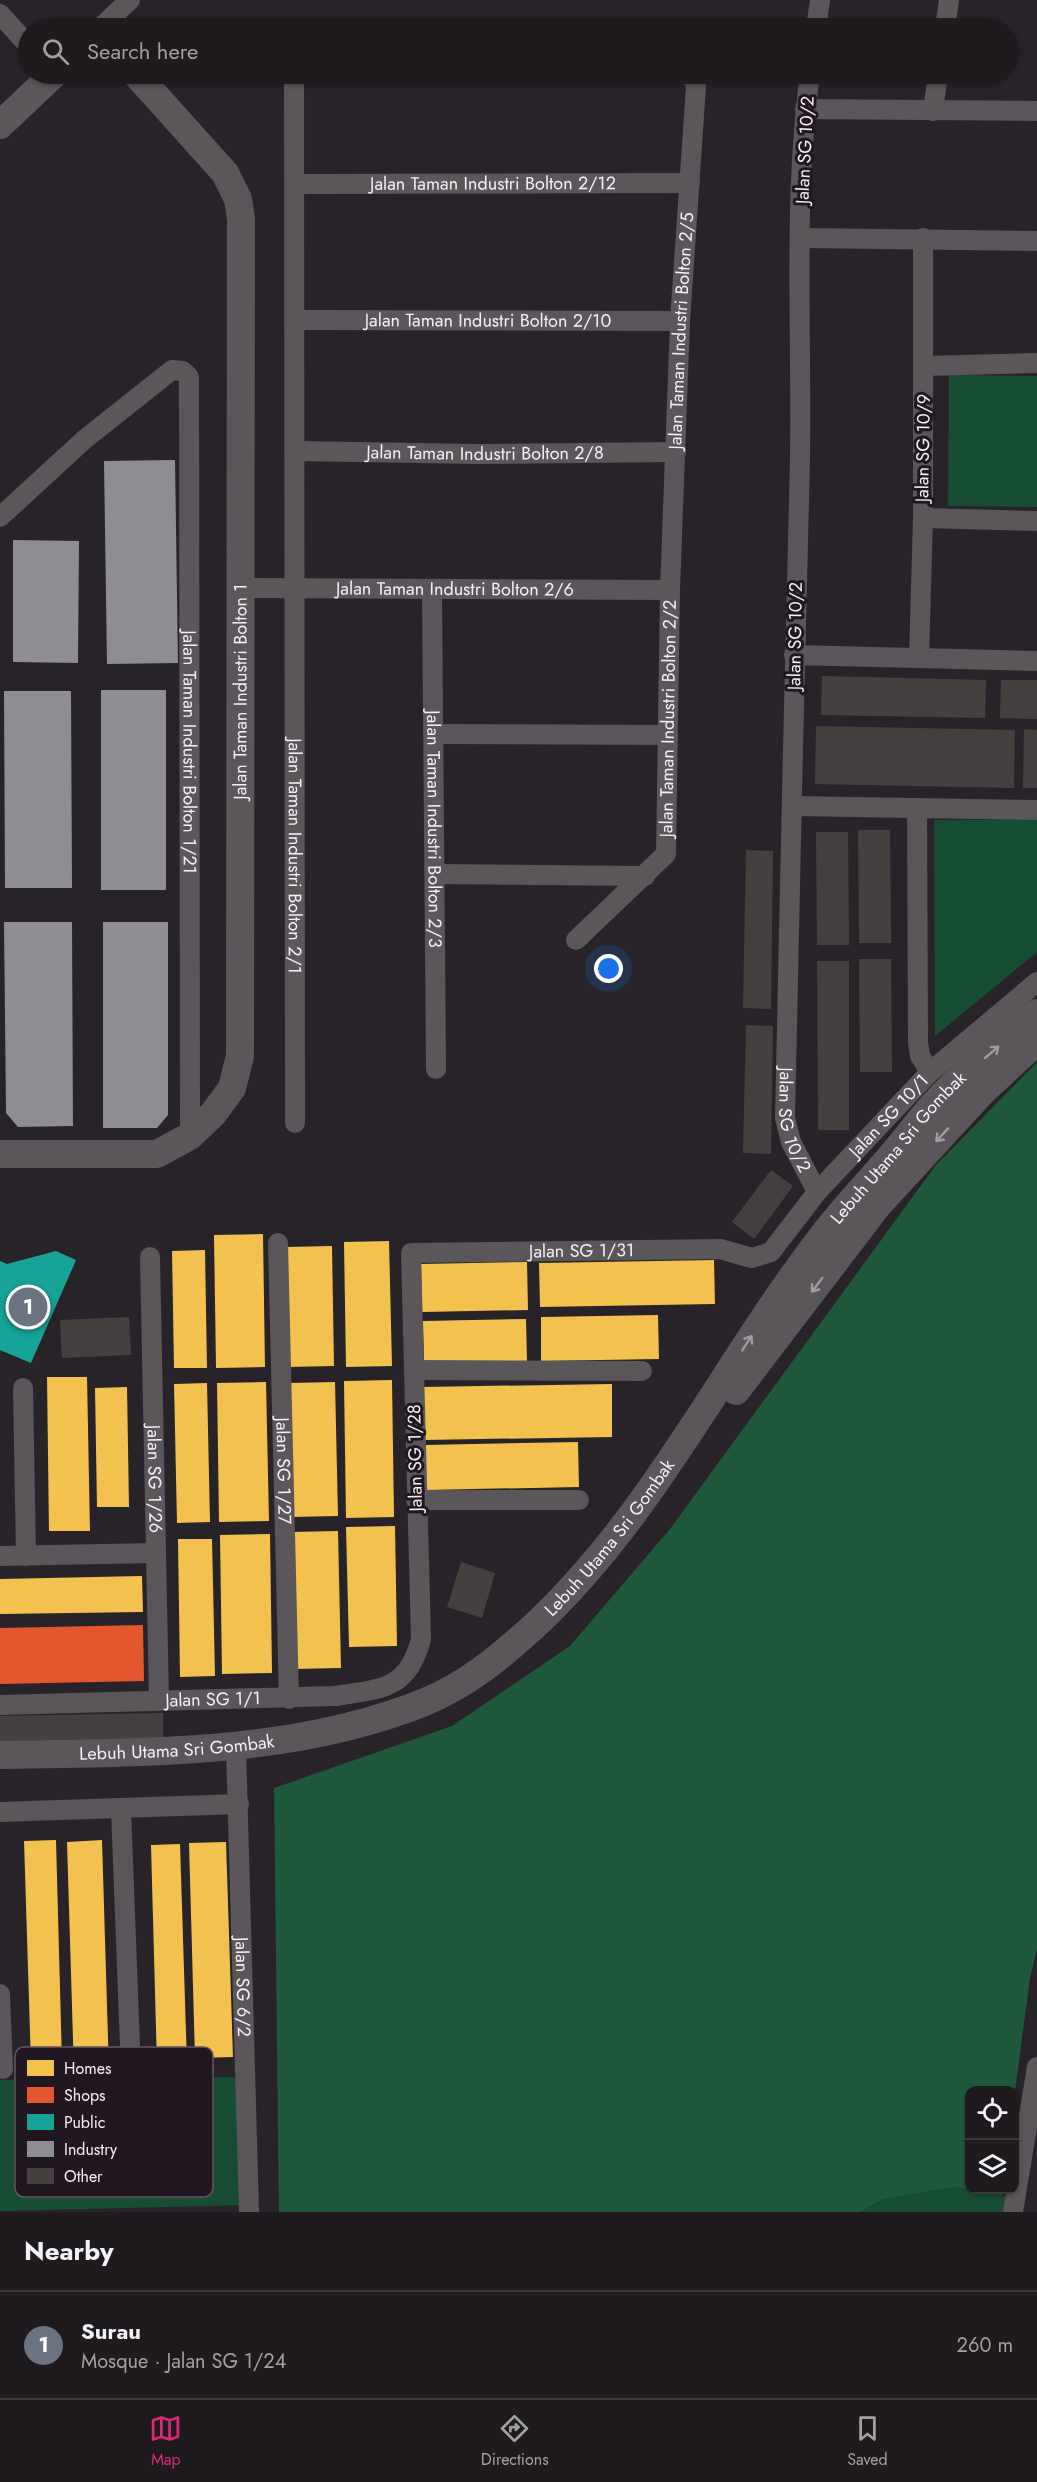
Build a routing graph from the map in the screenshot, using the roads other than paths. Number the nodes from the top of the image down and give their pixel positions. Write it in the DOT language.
graph roads {
  1 [pos="820,0"];
  2 [pos="949,0"];
  3 [pos="118,4"];
  4 [pos="0,14"];
  5 [pos="108,18"];
  6 [pos="817,18"];
  7 [pos="946,18"];
  8 [pos="18,34"];
  9 [pos="42,84"];
  10 [pos="145,84"];
  11 [pos="294,84"];
  12 [pos="695,84"];
  13 [pos="809,84"];
  14 [pos="937,84"];
  15 [pos="805,109"];
  16 [pos="933,111"];
  17 [pos="1037,111"];
  18 [pos="3,117"];
  19 [pos="690,183"];
  20 [pos="295,184"];
  21 [pos="801,238"];
  22 [pos="923,238"];
  23 [pos="1037,241"];
  24 [pos="294,320"];
  25 [pos="680,321"];
  26 [pos="1037,363"];
  27 [pos="924,366"];
  28 [pos="295,451"];
  29 [pos="676,452"];
  30 [pos="0,517"];
  31 [pos="923,518"];
  32 [pos="1037,521"];
  33 [pos="240,588"];
  34 [pos="293,589"];
  35 [pos="432,589"];
  36 [pos="670,590"];
  37 [pos="794,655"];
  38 [pos="919,658"];
  39 [pos="1037,661"];
  40 [pos="434,734"];
  41 [pos="668,735"];
  42 [pos="792,806"];
  43 [pos="918,808"];
  44 [pos="1037,810"];
  45 [pos="435,874"];
  46 [pos="645,876"];
  47 [pos="576,940"];
  48 [pos="1037,982"];
  49 [pos="1037,1012"];
  50 [pos="1037,1041"];
  51 [pos="436,1070"];
  52 [pos="930,1072"];
  53 [pos="295,1123"];
  54 [pos="190,1136"];
  55 [pos="0,1154"];
  56 [pos="817,1192"];
  57 [pos="278,1243"];
  58 [pos="411,1253"];
  59 [pos="150,1257"];
  60 [pos="752,1258"];
  61 [pos="414,1370"];
  62 [pos="642,1371"];
  63 [pos="23,1388"];
  64 [pos="416,1500"];
  65 [pos="579,1500"];
  66 [pos="156,1553"];
  67 [pos="0,1556"];
  68 [pos="26,1556"];
  69 [pos="416,1662"];
  70 [pos="289,1699"];
  71 [pos="159,1700"];
  72 [pos="0,1705"];
  73 [pos="0,1755"];
  74 [pos="237,1755"];
  75 [pos="0,1770"];
  76 [pos="239,1804"];
  77 [pos="121,1809"];
  78 [pos="0,1812"];
  79 [pos="0,1994"];
  80 [pos="130,2047"];
  81 [pos="1037,2067"];
  82 [pos="3,2069"];
  83 [pos="249,2212"];
  84 [pos="1013,2212"];
  1 -- 6 [label="street"];
  2 -- 7 [label="street"];
  3 -- 5 [label="street"];
  4 -- 8 [label="street"];
  9 -- 18 [label="street"];
  10 -- 33 [label="street, Jalan Taman Industri Bolton 1"];
  11 -- 20 [label="street"];
  12 -- 19 [label="street, Jalan Taman Industri Bolton 2/5"];
  13 -- 15 [label="street, Jalan SG 10/2"];
  14 -- 16 [label="street"];
  15 -- 16 [label="street"];
  15 -- 21 [label="street, Jalan SG 10/2"];
  16 -- 17 [label="street"];
  19 -- 20 [label="street, Jalan Taman Industri Bolton 2/12"];
  19 -- 25 [label="street, Jalan Taman Industri Bolton 2/5"];
  20 -- 24 [label="street"];
  21 -- 22 [label="street"];
  21 -- 37 [label="street, Jalan SG 10/2"];
  22 -- 23 [label="street"];
  22 -- 27 [label="street, Jalan SG 10/9"];
  24 -- 25 [label="street, Jalan Taman Industri Bolton 2/10"];
  24 -- 28 [label="street"];
  25 -- 29 [label="street, Jalan Taman Industri Bolton 2/5"];
  26 -- 27 [label="street"];
  27 -- 31 [label="street, Jalan SG 10/9"];
  28 -- 29 [label="street, Jalan Taman Industri Bolton 2/8"];
  28 -- 34 [label="street"];
  29 -- 36 [label="street, Jalan Taman Industri Bolton 2/5"];
  30 -- 54 [label="street, Jalan Taman Industri Bolton 1/21"];
  31 -- 32 [label="street"];
  31 -- 38 [label="street, Jalan SG 10/9"];
  33 -- 34 [label="street, Jalan Taman Industri Bolton 2/6"];
  33 -- 54 [label="street, Jalan Taman Industri Bolton 1"];
  34 -- 35 [label="street, Jalan Taman Industri Bolton 2/6"];
  34 -- 53 [label="street, Jalan Taman Industri Bolton 2/1"];
  35 -- 36 [label="street, Jalan Taman Industri Bolton 2/6"];
  35 -- 40 [label="street, Jalan Taman Industri Bolton 2/3"];
  36 -- 41 [label="street, Jalan Taman Industri Bolton 2/2"];
  37 -- 38 [label="street"];
  37 -- 42 [label="street, Jalan SG 10/2"];
  38 -- 39 [label="street"];
  40 -- 41 [label="street"];
  40 -- 45 [label="street, Jalan Taman Industri Bolton 2/3"];
  41 -- 46 [label="street, Jalan Taman Industri Bolton 2/2"];
  42 -- 43 [label="street"];
  42 -- 56 [label="street, Jalan SG 10/2"];
  43 -- 44 [label="street"];
  43 -- 52 [label="street"];
  45 -- 46 [label="street"];
  45 -- 51 [label="street, Jalan Taman Industri Bolton 2/3"];
  46 -- 47 [label="street, Jalan Taman Industri Bolton 2/2"];
  48 -- 52 [label="street, Jalan SG 10/1"];
  74 -- 49 [label="street, Lebuh Utama Sri Gombak, one-way"];
  50 -- 74 [label="street, Lebuh Utama Sri Gombak, one-way"];
  52 -- 56 [label="street, Jalan SG 10/1"];
  54 -- 55 [label="street, Jalan Taman Industri Bolton 1"];
  56 -- 60 [label="street, Jalan SG 10/1"];
  57 -- 70 [label="street, Jalan SG 1/27"];
  58 -- 60 [label="street, Jalan SG 1/31"];
  58 -- 61 [label="street, Jalan SG 1/28"];
  59 -- 66 [label="street, Jalan SG 1/26"];
  61 -- 62 [label="street"];
  61 -- 64 [label="street, Jalan SG 1/28"];
  63 -- 68 [label="street"];
  64 -- 65 [label="street"];
  64 -- 69 [label="street, Jalan SG 1/28"];
  66 -- 68 [label="street"];
  66 -- 71 [label="street, Jalan SG 1/26"];
  67 -- 68 [label="street"];
  69 -- 70 [label="street, Jalan SG 1/1"];
  70 -- 71 [label="street, Jalan SG 1/1"];
  71 -- 72 [label="street, Jalan SG 1/1"];
  73 -- 74 [label="street, Lebuh Utama Sri Gombak"];
  74 -- 75 [label="street, Lebuh Utama Sri Gombak"];
  74 -- 76 [label="street, Jalan SG 6/2"];
  76 -- 77 [label="street"];
  76 -- 83 [label="street, Jalan SG 6/2"];
  77 -- 78 [label="street"];
  77 -- 80 [label="street"];
  79 -- 82 [label="street"];
  81 -- 84 [label="street"];
}
